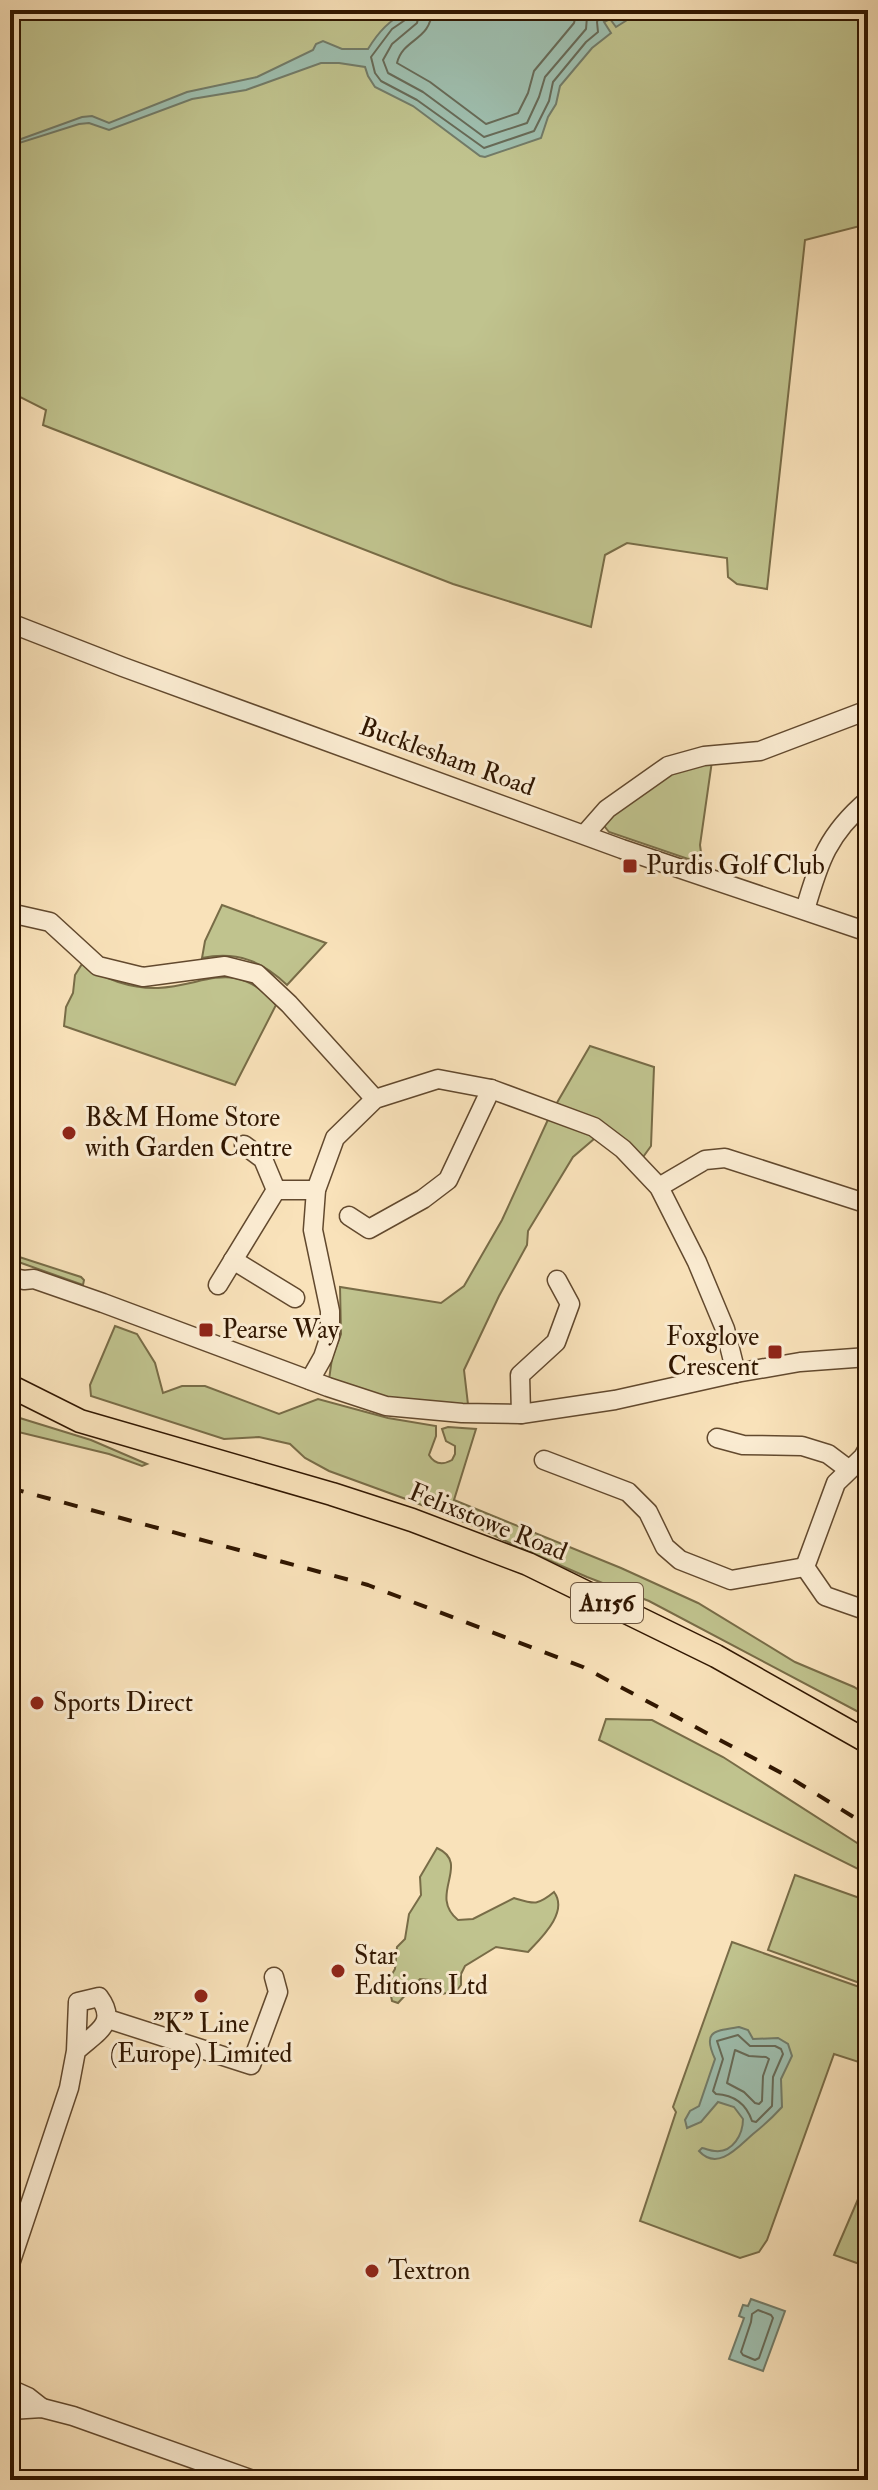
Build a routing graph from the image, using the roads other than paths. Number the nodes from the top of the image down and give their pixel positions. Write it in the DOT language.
graph roads {
  1 [pos="10,623"];
  2 [pos="868,710"];
  3 [pos="868,800"];
  4 [pos="585,834"];
  5 [pos="805,910"];
  6 [pos="10,913"];
  7 [pos="868,932"];
  8 [pos="491,1089"];
  9 [pos="375,1099"];
  10 [pos="244,1145"];
  11 [pos="659,1187"];
  12 [pos="276,1190"];
  13 [pos="316,1190"];
  14 [pos="868,1204"];
  15 [pos="349,1216"];
  16 [pos="233,1260"];
  17 [pos="10,1263"];
  18 [pos="10,1277"];
  19 [pos="34,1279"];
  20 [pos="557,1280"];
  21 [pos="218,1285"];
  22 [pos="295,1298"];
  23 [pos="868,1357"];
  24 [pos="736,1373"];
  25 [pos="310,1380"];
  26 [pos="10,1386"];
  27 [pos="10,1400"];
  28 [pos="63,1414"];
  29 [pos="521,1414"];
  30 [pos="717,1438"];
  31 [pos="868,1448"];
  32 [pos="544,1460"];
  33 [pos="848,1469"];
  34 [pos="805,1567"];
  35 [pos="868,1611"];
  36 [pos="868,1742"];
  37 [pos="274,1977"];
  38 [pos="108,2019"];
  39 [pos="76,2051"];
  40 [pos="10,2264"];
  41 [pos="10,2389"];
  42 [pos="42,2408"];
  43 [pos="10,2410"];
  44 [pos="253,2480"];
  1 -- 4 [label="street, Bucklesham Road"];
  2 -- 4 [label="street"];
  3 -- 5 [label="street"];
  4 -- 5 [label="street, Bucklesham Road"];
  5 -- 7 [label="street, Bucklesham Road"];
  6 -- 9 [label="street"];
  8 -- 9 [label="street"];
  8 -- 11 [label="street"];
  8 -- 15 [label="street"];
  9 -- 13 [label="street"];
  10 -- 12 [label="street"];
  11 -- 14 [label="street"];
  11 -- 24 [label="street"];
  12 -- 13 [label="street"];
  12 -- 16 [label="street"];
  13 -- 25 [label="street"];
  16 -- 21 [label="street"];
  16 -- 22 [label="street"];
  17 -- 19 [label="street"];
  18 -- 19 [label="street"];
  19 -- 25 [label="street"];
  20 -- 29 [label="street"];
  23 -- 24 [label="street"];
  24 -- 29 [label="street"];
  25 -- 29 [label="street"];
  26 -- 28 [label="main road, Felixstowe Road / A1156"];
  27 -- 28 [label="main road, Felixstowe Road / A1156"];
  28 -- 36 [label="main road, Felixstowe Road / A1156"];
  30 -- 33 [label="street"];
  31 -- 33 [label="street"];
  32 -- 34 [label="street"];
  33 -- 34 [label="street"];
  34 -- 35 [label="street"];
  37 -- 38 [label="street"];
  38 -- 39 [label="street"];
  38 -- 39 [label="street"];
  39 -- 40 [label="street"];
  41 -- 42 [label="street"];
  42 -- 43 [label="street"];
  42 -- 44 [label="street"];
}
